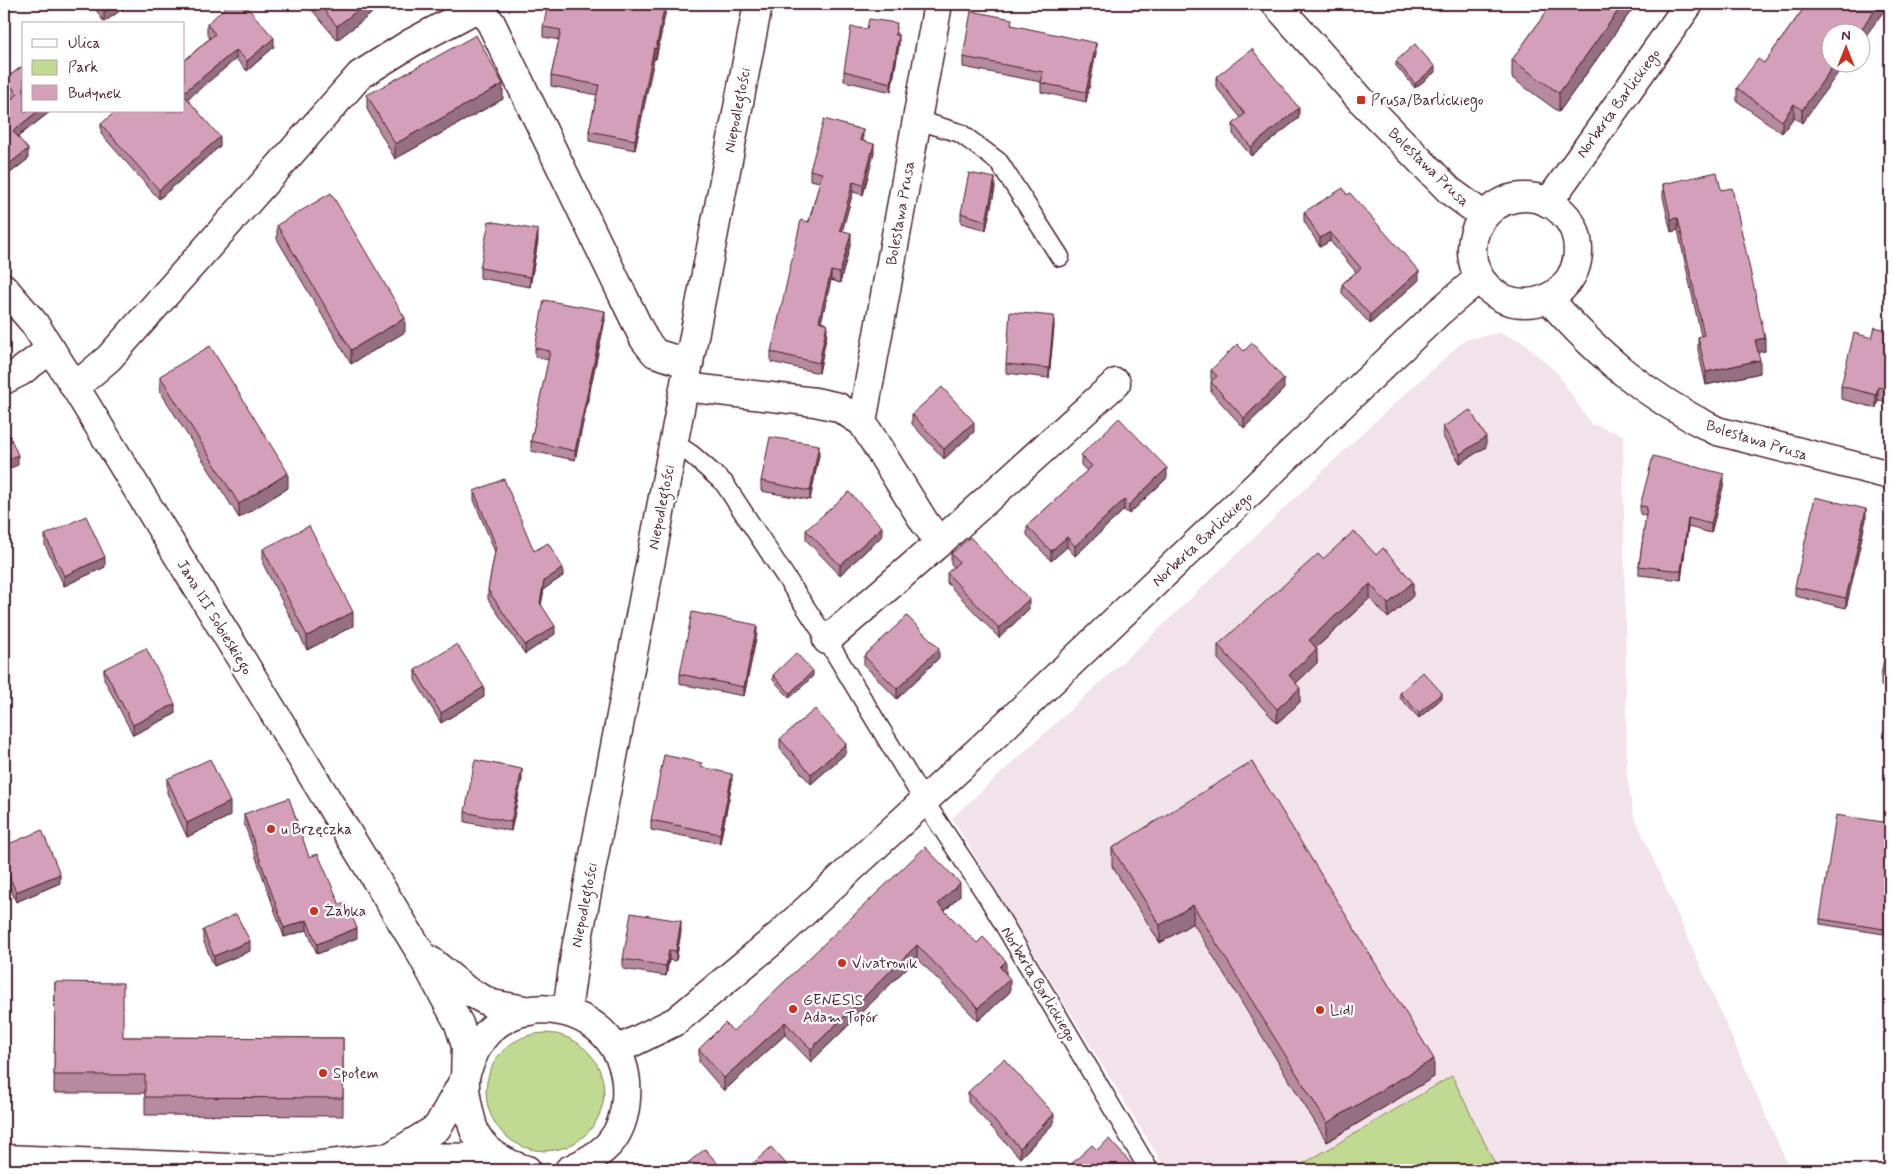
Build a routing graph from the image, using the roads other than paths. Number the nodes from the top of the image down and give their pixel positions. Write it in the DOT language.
graph roads {
  1 [pos="758,4"];
  2 [pos="938,4"];
  3 [pos="1276,4"];
  4 [pos="1690,4"];
  5 [pos="478,5"];
  6 [pos="917,120"];
  7 [pos="1548,203"];
  8 [pos="1484,216"];
  9 [pos="1060,257"];
  10 [pos="1479,278"];
  11 [pos="4,288"];
  12 [pos="1548,298"];
  13 [pos="51,349"];
  14 [pos="687,376"];
  15 [pos="4,380"];
  16 [pos="1116,382"];
  17 [pos="75,387"];
  18 [pos="862,422"];
  19 [pos="674,443"];
  20 [pos="1890,475"];
  21 [pos="940,542"];
  22 [pos="828,640"];
  23 [pos="924,801"];
  24 [pos="419,950"];
  25 [pos="530,1011"];
  26 [pos="567,1012"];
  27 [pos="618,1050"];
  28 [pos="465,1078"];
  29 [pos="390,1157"];
  30 [pos="497,1158"];
  31 [pos="4,1159"];
  32 [pos="442,1164"];
  33 [pos="577,1169"];
  34 [pos="279,1170"];
  35 [pos="527,1170"];
  36 [pos="1149,1170"];
  1 -- 14 [label="street, Niepodległości"];
  2 -- 6 [label="street, Bolesława Prusa"];
  3 -- 8 [label="street, Bolesława Prusa"];
  4 -- 7 [label="street, Norberta Barlickiego"];
  5 -- 14 [label="street"];
  5 -- 17 [label="street"];
  6 -- 9 [label="lane"];
  6 -- 18 [label="street, Bolesława Prusa"];
  7 -- 8 [label="street"];
  7 -- 12 [label="street"];
  8 -- 10 [label="street"];
  10 -- 12 [label="street"];
  10 -- 23 [label="street, Norberta Barlickiego"];
  11 -- 13 [label="street, Jana III Sobieskiego"];
  12 -- 20 [label="street, Bolesława Prusa"];
  13 -- 15 [label="street"];
  13 -- 17 [label="street, Jana III Sobieskiego"];
  14 -- 18 [label="street"];
  14 -- 19 [label="street, Niepodległości"];
  16 -- 21 [label="street"];
  17 -- 24 [label="street, Jana III Sobieskiego"];
  18 -- 21 [label="street"];
  19 -- 22 [label="lane"];
  19 -- 26 [label="street, Niepodległości"];
  21 -- 22 [label="street"];
  22 -- 23 [label="lane"];
  23 -- 27 [label="street, Norberta Barlickiego"];
  23 -- 36 [label="lane, Norberta Barlickiego"];
  24 -- 25 [label="street, Jana III Sobieskiego"];
  24 -- 28 [label="street, Jana III Sobieskiego"];
  25 -- 26 [label="street"];
  25 -- 28 [label="street"];
  26 -- 27 [label="street"];
  27 -- 33 [label="street"];
  28 -- 29 [label="street"];
  28 -- 30 [label="street, Jana III Sobieskiego"];
  29 -- 32 [label="street"];
  29 -- 34 [label="street"];
  30 -- 32 [label="street"];
  30 -- 35 [label="street"];
  31 -- 34 [label="street"];
}
